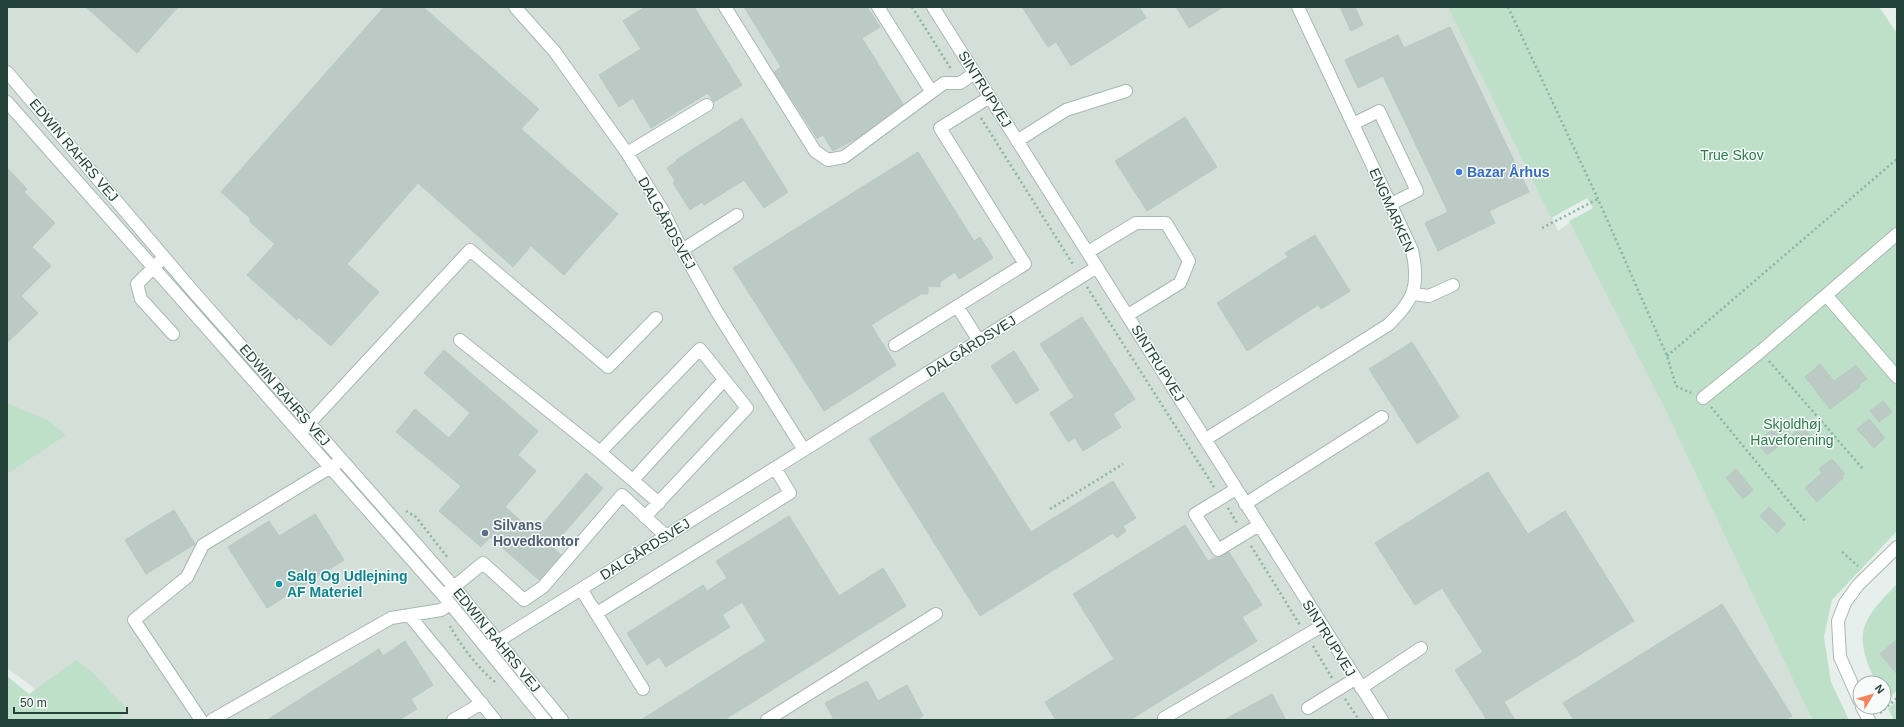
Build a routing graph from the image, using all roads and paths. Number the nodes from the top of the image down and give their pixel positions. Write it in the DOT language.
graph roads {
  1 [pos="515,7"];
  2 [pos="725,7"];
  3 [pos="878,7"];
  4 [pos="912,7"];
  5 [pos="933,7"];
  6 [pos="1298,7"];
  7 [pos="1508,7"];
  8 [pos="7,72"];
  9 [pos="975,73"];
  10 [pos="960,83"];
  11 [pos="931,91"];
  12 [pos="1126,91"];
  13 [pos="990,97"];
  14 [pos="7,102"];
  15 [pos="707,105"];
  16 [pos="974,106"];
  17 [pos="1353,124"];
  18 [pos="1017,140"];
  19 [pos="627,152"];
  20 [pos="1897,159"];
  21 [pos="1598,199"];
  22 [pos="1391,204"];
  23 [pos="736,214"];
  24 [pos="1542,228"];
  25 [pos="1897,234"];
  26 [pos="682,250"];
  27 [pos="1088,252"];
  28 [pos="164,257"];
  29 [pos="153,267"];
  30 [pos="1097,267"];
  31 [pos="1081,277"];
  32 [pos="1453,285"];
  33 [pos="1413,294"];
  34 [pos="1826,295"];
  35 [pos="957,306"];
  36 [pos="1128,315"];
  37 [pos="656,318"];
  38 [pos="173,334"];
  39 [pos="460,340"];
  40 [pos="978,341"];
  41 [pos="895,345"];
  42 [pos="1760,352"];
  43 [pos="1667,356"];
  44 [pos="1897,377"];
  45 [pos="724,380"];
  46 [pos="1703,398"];
  47 [pos="1382,417"];
  48 [pos="310,423"];
  49 [pos="300,433"];
  50 [pos="1206,439"];
  51 [pos="804,450"];
  52 [pos="600,452"];
  53 [pos="342,459"];
  54 [pos="1123,464"];
  55 [pos="331,468"];
  56 [pos="774,468"];
  57 [pos="1863,470"];
  58 [pos="633,480"];
  59 [pos="1236,489"];
  60 [pos="1221,498"];
  61 [pos="659,503"];
  62 [pos="1245,504"];
  63 [pos="1050,509"];
  64 [pos="645,517"];
  65 [pos="1805,521"];
  66 [pos="1259,525"];
  67 [pos="1244,534"];
  68 [pos="666,536"];
  69 [pos="1897,547"];
  70 [pos="1842,552"];
  71 [pos="1868,575"];
  72 [pos="454,587"];
  73 [pos="581,589"];
  74 [pos="446,599"];
  75 [pos="597,613"];
  76 [pos="936,614"];
  77 [pos="409,615"];
  78 [pos="1322,626"];
  79 [pos="1306,635"];
  80 [pos="499,640"];
  81 [pos="486,648"];
  82 [pos="1421,648"];
  83 [pos="1358,683"];
  84 [pos="1852,684"];
  85 [pos="643,689"];
  86 [pos="1339,689"];
  87 [pos="1897,698"];
  88 [pos="482,703"];
  89 [pos="1308,708"];
  90 [pos="1164,718"];
  91 [pos="1873,718"];
  92 [pos="201,720"];
  93 [pos="212,720"];
  94 [pos="453,720"];
  95 [pos="495,720"];
  96 [pos="545,720"];
  97 [pos="562,720"];
  98 [pos="767,720"];
  99 [pos="1359,720"];
  100 [pos="1382,720"];
  1 -- 19 [label="street, DALGÅRDSVEJ"];
  2 -- 11 [label="street"];
  3 -- 11 [label="street"];
  4 -- 10 [label="path"];
  5 -- 9 [label="street, SINTRUPVEJ"];
  6 -- 17 [label="street, ENGMARKEN"];
  7 -- 21 [label="path"];
  8 -- 28 [label="street, EDWIN RAHRS VEJ"];
  9 -- 10 [label="street"];
  9 -- 13 [label="street, SINTRUPVEJ"];
  10 -- 11 [label="street"];
  12 -- 18 [label="street"];
  13 -- 16 [label="street"];
  13 -- 18 [label="street, SINTRUPVEJ"];
  14 -- 29 [label="street, EDWIN RAHRS VEJ"];
  15 -- 19 [label="street"];
  16 -- 31 [label="path"];
  16 -- 35 [label="street"];
  17 -- 22 [label="street, ENGMARKEN"];
  17 -- 22 [label="street"];
  18 -- 27 [label="street, SINTRUPVEJ"];
  19 -- 26 [label="street, DALGÅRDSVEJ"];
  20 -- 43 [label="path"];
  21 -- 24 [label="path"];
  21 -- 43 [label="path"];
  22 -- 33 [label="street, ENGMARKEN"];
  23 -- 26 [label="street"];
  25 -- 34 [label="street"];
  26 -- 51 [label="street, DALGÅRDSVEJ"];
  27 -- 30 [label="street, SINTRUPVEJ"];
  27 -- 36 [label="street"];
  28 -- 29 [label="street"];
  28 -- 48 [label="street, EDWIN RAHRS VEJ"];
  29 -- 38 [label="street"];
  29 -- 49 [label="street, EDWIN RAHRS VEJ"];
  30 -- 31 [label="street, DALGÅRDSVEJ"];
  30 -- 36 [label="street, SINTRUPVEJ"];
  31 -- 40 [label="street, DALGÅRDSVEJ"];
  31 -- 60 [label="path"];
  32 -- 33 [label="street"];
  33 -- 50 [label="street, ENGMARKEN"];
  34 -- 42 [label="street"];
  34 -- 44 [label="street"];
  35 -- 40 [label="street"];
  35 -- 41 [label="street"];
  36 -- 50 [label="street, SINTRUPVEJ"];
  37 -- 48 [label="street"];
  39 -- 52 [label="street"];
  40 -- 51 [label="street, DALGÅRDSVEJ"];
  42 -- 46 [label="street"];
  42 -- 57 [label="path"];
  43 -- 46 [label="path"];
  45 -- 52 [label="street"];
  45 -- 58 [label="street"];
  45 -- 61 [label="street"];
  46 -- 65 [label="path"];
  47 -- 62 [label="street"];
  48 -- 49 [label="street"];
  48 -- 53 [label="street, EDWIN RAHRS VEJ"];
  49 -- 55 [label="street, EDWIN RAHRS VEJ"];
  50 -- 59 [label="street, SINTRUPVEJ"];
  51 -- 56 [label="street, DALGÅRDSVEJ"];
  52 -- 58 [label="street"];
  53 -- 55 [label="street"];
  53 -- 72 [label="street, EDWIN RAHRS VEJ"];
  54 -- 63 [label="path"];
  55 -- 74 [label="street, EDWIN RAHRS VEJ"];
  55 -- 92 [label="street"];
  56 -- 68 [label="street, DALGÅRDSVEJ"];
  56 -- 75 [label="street"];
  58 -- 61 [label="street"];
  59 -- 60 [label="street"];
  59 -- 62 [label="street, SINTRUPVEJ"];
  60 -- 67 [label="path"];
  60 -- 67 [label="street"];
  61 -- 64 [label="street"];
  62 -- 66 [label="street, SINTRUPVEJ"];
  64 -- 68 [label="street"];
  64 -- 72 [label="street"];
  66 -- 67 [label="street"];
  66 -- 78 [label="street, SINTRUPVEJ"];
  67 -- 79 [label="path"];
  68 -- 73 [label="street, DALGÅRDSVEJ"];
  69 -- 71 [label="street"];
  70 -- 71 [label="path"];
  71 -- 84 [label="street"];
  72 -- 74 [label="street"];
  72 -- 80 [label="street, EDWIN RAHRS VEJ"];
  73 -- 75 [label="street"];
  73 -- 80 [label="street, DALGÅRDSVEJ"];
  74 -- 77 [label="street"];
  74 -- 81 [label="street, EDWIN RAHRS VEJ"];
  75 -- 85 [label="street"];
  76 -- 98 [label="street"];
  77 -- 88 [label="street"];
  77 -- 93 [label="street"];
  78 -- 79 [label="street"];
  78 -- 83 [label="street, SINTRUPVEJ"];
  79 -- 86 [label="path"];
  79 -- 90 [label="street"];
  80 -- 81 [label="street, DALGÅRDSVEJ"];
  80 -- 97 [label="street, EDWIN RAHRS VEJ"];
  81 -- 96 [label="street, EDWIN RAHRS VEJ"];
  82 -- 83 [label="street"];
  83 -- 86 [label="street"];
  83 -- 100 [label="street, SINTRUPVEJ"];
  86 -- 89 [label="street"];
  86 -- 99 [label="path"];
  87 -- 91 [label="path"];
  88 -- 94 [label="street"];
  88 -- 95 [label="street"];
}
